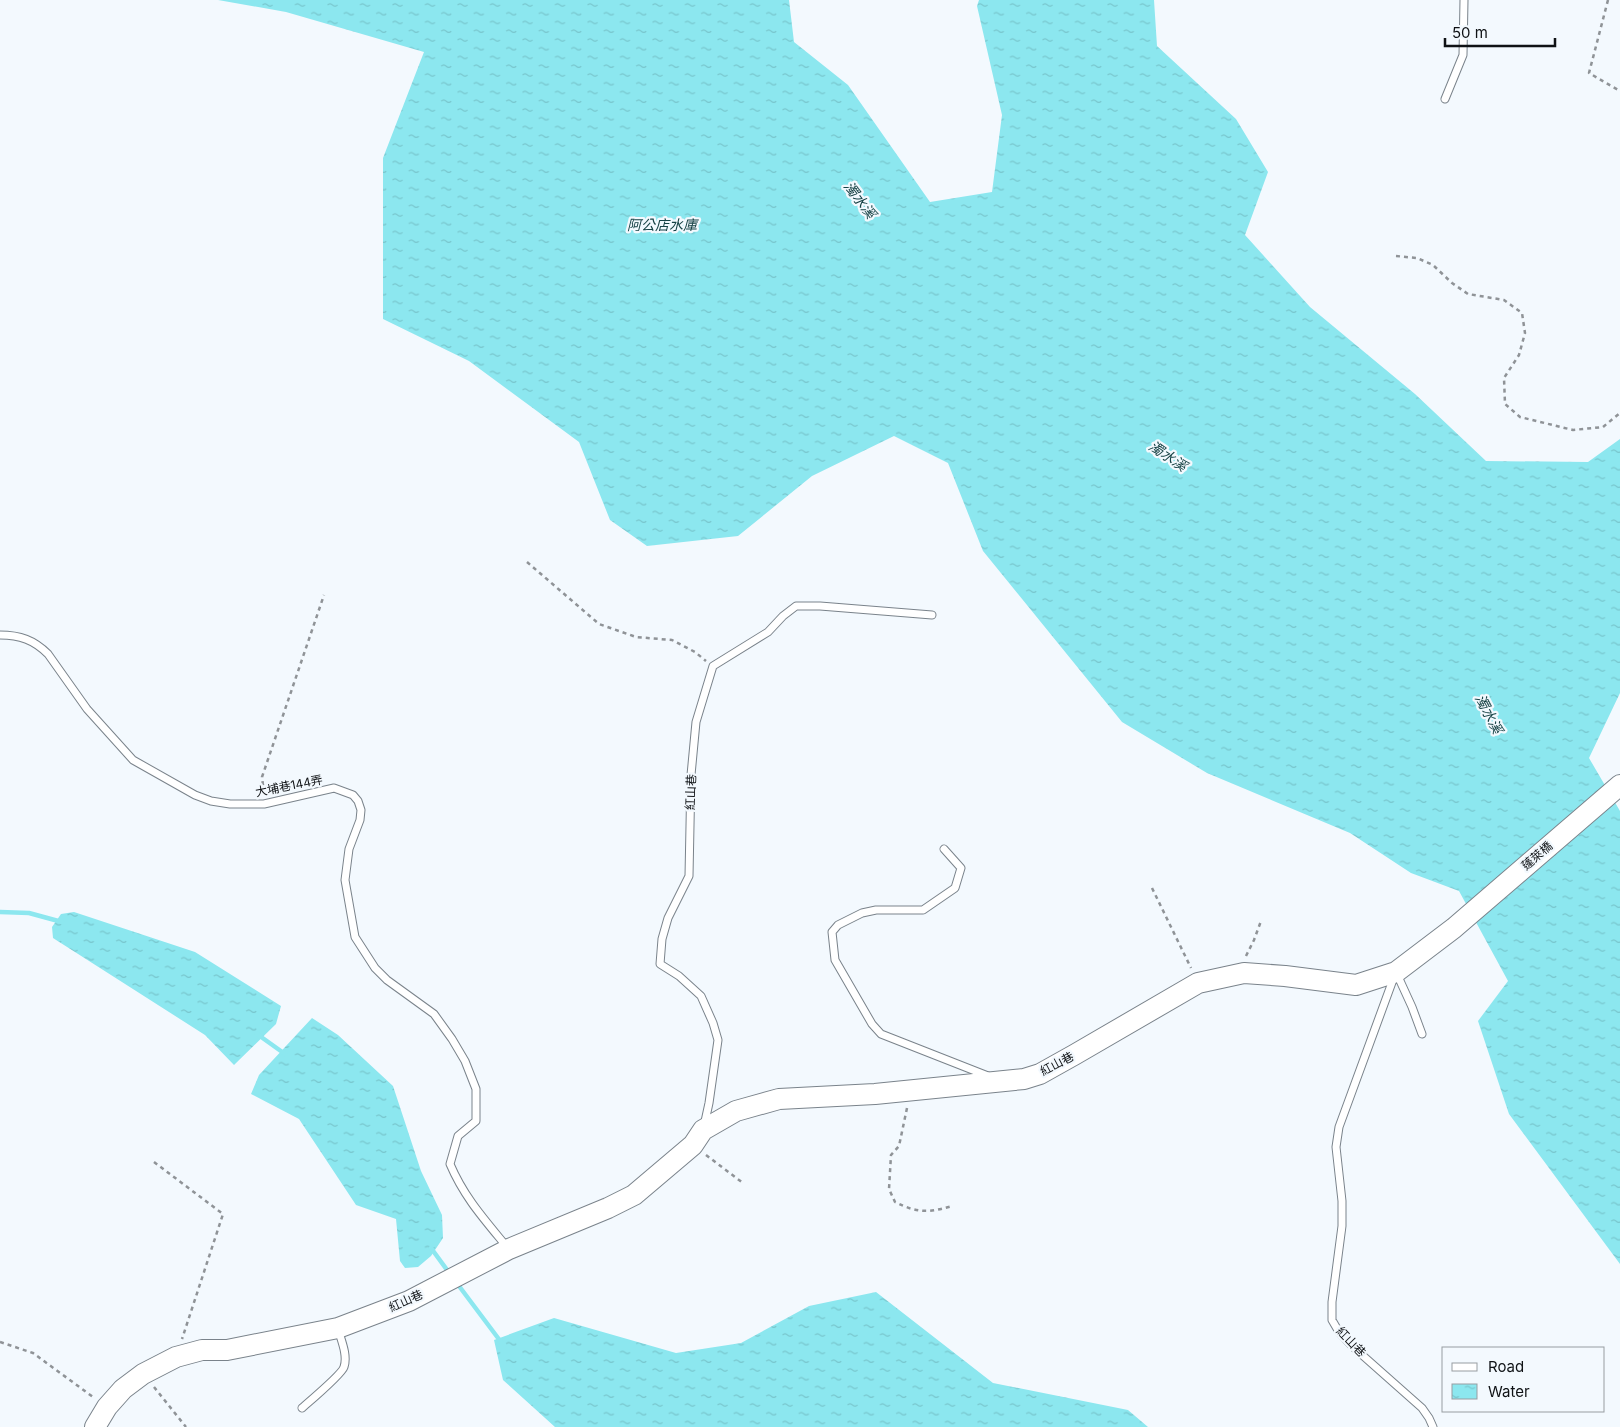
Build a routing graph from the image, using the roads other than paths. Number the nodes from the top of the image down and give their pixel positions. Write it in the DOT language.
graph roads {
  1 [pos="1464,0"];
  2 [pos="1445,99"];
  3 [pos="932,615"];
  4 [pos="0,635"];
  5 [pos="1620,785"];
  6 [pos="944,849"];
  7 [pos="1454,928"];
  8 [pos="1396,972"];
  9 [pos="1422,1034"];
  10 [pos="1000,1081"];
  11 [pos="698,1137"];
  12 [pos="509,1249"];
  13 [pos="338,1328"];
  14 [pos="302,1408"];
  15 [pos="95,1427"];
  16 [pos="1432,1427"];
  1 -- 2 [label="lane"];
  3 -- 11 [label="lane, 紅山巷"];
  4 -- 12 [label="lane, 大埔巷144弄"];
  5 -- 7 [label="street, 蓬萊橋"];
  6 -- 10 [label="lane"];
  7 -- 8 [label="street, 紅山巷"];
  8 -- 9 [label="lane"];
  8 -- 10 [label="street, 紅山巷"];
  8 -- 16 [label="lane, 紅山巷"];
  10 -- 11 [label="street, 紅山巷"];
  11 -- 12 [label="street, 紅山巷"];
  12 -- 13 [label="street, 紅山巷"];
  13 -- 14 [label="lane"];
  13 -- 15 [label="street, 紅山巷"];
}
